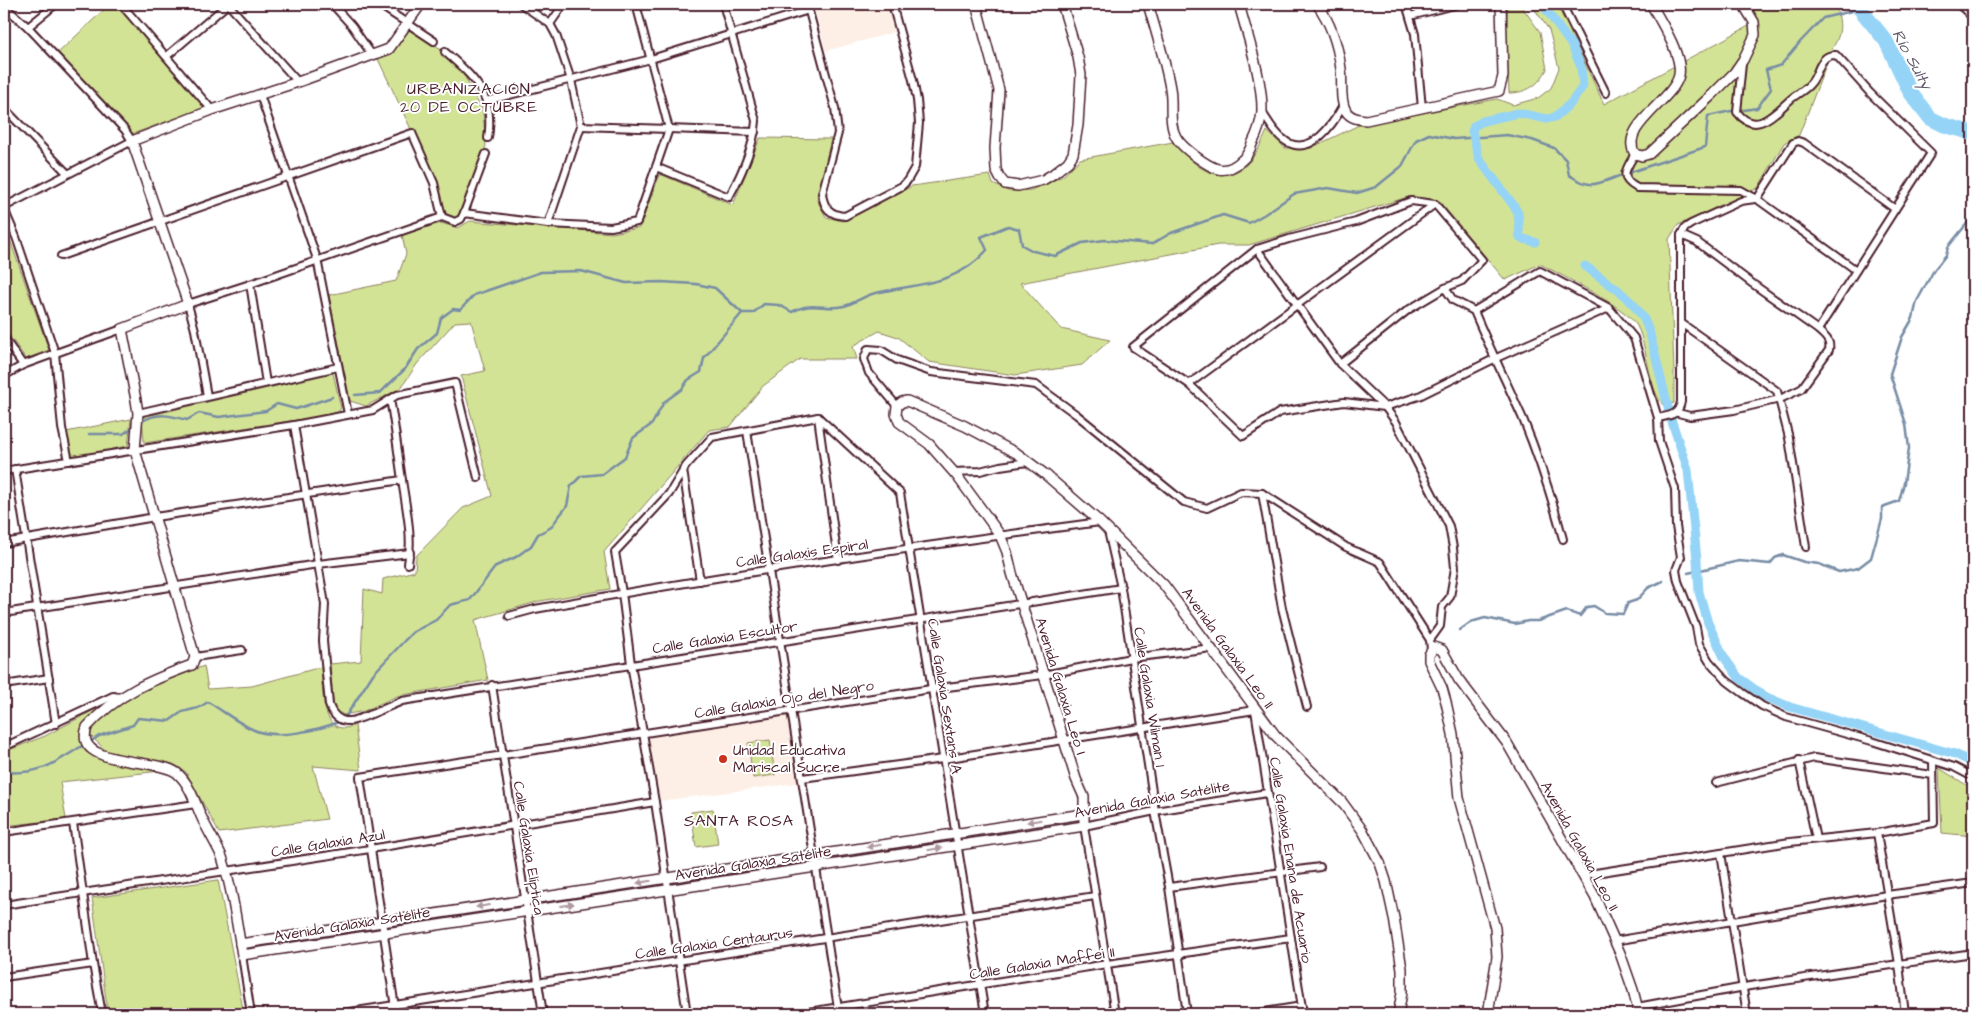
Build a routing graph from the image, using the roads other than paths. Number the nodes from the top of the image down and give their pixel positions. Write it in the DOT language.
graph roads {
  1 [pos="56,4"];
  2 [pos="121,4"];
  3 [pos="228,4"];
  4 [pos="332,4"];
  5 [pos="378,4"];
  6 [pos="420,4"];
  7 [pos="521,4"];
  8 [pos="564,4"];
  9 [pos="636,4"];
  10 [pos="723,4"];
  11 [pos="892,4"];
  12 [pos="976,4"];
  13 [pos="1062,4"];
  14 [pos="1148,4"];
  15 [pos="1239,4"];
  16 [pos="1318,4"];
  17 [pos="1406,4"];
  18 [pos="1458,4"];
  19 [pos="1501,4"];
  20 [pos="1562,4"];
  21 [pos="1651,4"];
  22 [pos="1743,4"];
  23 [pos="1962,4"];
  24 [pos="4,6"];
  25 [pos="808,7"];
  26 [pos="1973,14"];
  27 [pos="1410,16"];
  28 [pos="406,24"];
  29 [pos="550,24"];
  30 [pos="28,27"];
  31 [pos="731,34"];
  32 [pos="434,42"];
  33 [pos="445,52"];
  34 [pos="372,55"];
  35 [pos="167,56"];
  36 [pos="651,59"];
  37 [pos="1743,60"];
  38 [pos="571,80"];
  39 [pos="298,82"];
  40 [pos="1606,94"];
  41 [pos="260,95"];
  42 [pos="486,101"];
  43 [pos="1343,106"];
  44 [pos="4,108"];
  45 [pos="1422,108"];
  46 [pos="212,110"];
  47 [pos="1262,112"];
  48 [pos="582,126"];
  49 [pos="669,129"];
  50 [pos="755,132"];
  51 [pos="488,138"];
  52 [pos="132,141"];
  53 [pos="486,154"];
  54 [pos="1635,154"];
  55 [pos="656,166"];
  56 [pos="67,173"];
  57 [pos="289,176"];
  58 [pos="1757,199"];
  59 [pos="1435,204"];
  60 [pos="4,208"];
  61 [pos="1895,209"];
  62 [pos="464,213"];
  63 [pos="442,216"];
  64 [pos="160,222"];
  65 [pos="548,224"];
  66 [pos="1681,235"];
  67 [pos="1257,249"];
  68 [pos="61,256"];
  69 [pos="317,259"];
  70 [pos="1856,270"];
  71 [pos="250,284"];
  72 [pos="1445,288"];
  73 [pos="188,304"];
  74 [pos="1299,304"];
  75 [pos="1610,308"];
  76 [pos="1474,310"];
  77 [pos="1681,323"];
  78 [pos="122,329"];
  79 [pos="1818,330"];
  80 [pos="4,338"];
  81 [pos="55,353"];
  82 [pos="1494,359"];
  83 [pos="1340,364"];
  84 [pos="23,365"];
  85 [pos="338,367"];
  86 [pos="4,376"];
  87 [pos="266,384"];
  88 [pos="1189,384"];
  89 [pos="207,396"];
  90 [pos="390,399"];
  91 [pos="1780,399"];
  92 [pos="897,406"];
  93 [pos="1385,407"];
  94 [pos="138,413"];
  95 [pos="348,414"];
  96 [pos="1677,414"];
  97 [pos="818,417"];
  98 [pos="1658,418"];
  99 [pos="294,425"];
  100 [pos="747,431"];
  101 [pos="135,450"];
  102 [pos="70,461"];
  103 [pos="1028,462"];
  104 [pos="5,469"];
  105 [pos="15,469"];
  106 [pos="683,470"];
  107 [pos="953,472"];
  108 [pos="478,478"];
  109 [pos="402,480"];
  110 [pos="1262,493"];
  111 [pos="306,494"];
  112 [pos="155,517"];
  113 [pos="1100,522"];
  114 [pos="1108,531"];
  115 [pos="1000,534"];
  116 [pos="1563,539"];
  117 [pos="27,540"];
  118 [pos="4,543"];
  119 [pos="1806,547"];
  120 [pos="910,549"];
  121 [pos="410,553"];
  122 [pos="838,560"];
  123 [pos="318,564"];
  124 [pos="408,564"];
  125 [pos="769,570"];
  126 [pos="700,581"];
  127 [pos="175,587"];
  128 [pos="1121,588"];
  129 [pos="622,593"];
  130 [pos="1022,605"];
  131 [pos="38,608"];
  132 [pos="4,613"];
  133 [pos="509,616"];
  134 [pos="920,620"];
  135 [pos="781,641"];
  136 [pos="1430,645"];
  137 [pos="1212,648"];
  138 [pos="242,650"];
  139 [pos="194,657"];
  140 [pos="1131,658"];
  141 [pos="631,664"];
  142 [pos="1043,675"];
  143 [pos="49,678"];
  144 [pos="4,685"];
  145 [pos="492,685"];
  146 [pos="931,689"];
  147 [pos="121,697"];
  148 [pos="1307,708"];
  149 [pos="1255,710"];
  150 [pos="792,711"];
  151 [pos="56,724"];
  152 [pos="1142,727"];
  153 [pos="643,733"];
  154 [pos="1064,741"];
  155 [pos="4,747"];
  156 [pos="502,755"];
  157 [pos="943,760"];
  158 [pos="1799,760"];
  159 [pos="1933,761"];
  160 [pos="1934,775"];
  161 [pos="1973,777"];
  162 [pos="802,778"];
  163 [pos="1716,783"];
  164 [pos="1267,793"];
  165 [pos="655,802"];
  166 [pos="196,804"];
  167 [pos="1155,811"];
  168 [pos="1083,814"];
  169 [pos="73,823"];
  170 [pos="513,826"];
  171 [pos="1084,826"];
  172 [pos="4,832"];
  173 [pos="1877,833"];
  174 [pos="955,834"];
  175 [pos="1816,839"];
  176 [pos="957,845"];
  177 [pos="370,849"];
  178 [pos="1721,853"];
  179 [pos="814,855"];
  180 [pos="817,867"];
  181 [pos="1320,867"];
  182 [pos="226,871"];
  183 [pos="1280,873"];
  184 [pos="1583,875"];
  185 [pos="666,878"];
  186 [pos="1973,883"];
  187 [pos="1169,887"];
  188 [pos="668,890"];
  189 [pos="83,893"];
  190 [pos="1887,895"];
  191 [pos="1095,896"];
  192 [pos="525,900"];
  193 [pos="4,905"];
  194 [pos="527,911"];
  195 [pos="970,916"];
  196 [pos="1732,921"];
  197 [pos="382,922"];
  198 [pos="384,933"];
  199 [pos="1291,938"];
  200 [pos="827,939"];
  201 [pos="1614,941"];
  202 [pos="240,944"];
  203 [pos="1179,953"];
  204 [pos="1973,953"];
  205 [pos="242,955"];
  206 [pos="679,960"];
  207 [pos="93,964"];
  208 [pos="1107,964"];
  209 [pos="1899,964"];
  210 [pos="4,977"];
  211 [pos="538,982"];
  212 [pos="981,986"];
  213 [pos="1742,988"];
  214 [pos="395,1005"];
  215 [pos="1302,1006"];
  216 [pos="839,1011"];
  217 [pos="1638,1011"];
  218 [pos="102,1014"];
  219 [pos="251,1014"];
  220 [pos="337,1014"];
  221 [pos="396,1014"];
  222 [pos="543,1014"];
  223 [pos="687,1014"];
  224 [pos="796,1014"];
  225 [pos="985,1014"];
  226 [pos="1115,1014"];
  227 [pos="1187,1014"];
  228 [pos="1252,1014"];
  229 [pos="1303,1014"];
  230 [pos="1398,1014"];
  231 [pos="1488,1014"];
  232 [pos="1747,1014"];
  233 [pos="1905,1014"];
  1 -- 30 [label="street"];
  2 -- 35 [label="street"];
  3 -- 35 [label="street"];
  3 -- 39 [label="street"];
  4 -- 34 [label="street"];
  5 -- 28 [label="street"];
  6 -- 28 [label="street"];
  7 -- 29 [label="street"];
  8 -- 29 [label="street"];
  9 -- 36 [label="street"];
  10 -- 31 [label="street"];
  11 -- 25 [label="street"];
  12 -- 13 [label="street"];
  14 -- 47 [label="street"];
  15 -- 47 [label="street"];
  16 -- 43 [label="street"];
  17 -- 27 [label="street"];
  18 -- 27 [label="street"];
  19 -- 45 [label="street"];
  20 -- 40 [label="street"];
  21 -- 54 [label="street"];
  22 -- 37 [label="street"];
  23 -- 26 [label="highway"];
  24 -- 30 [label="street"];
  25 -- 31 [label="street"];
  27 -- 45 [label="street"];
  28 -- 32 [label="street"];
  28 -- 34 [label="street"];
  29 -- 38 [label="street"];
  30 -- 52 [label="street"];
  31 -- 36 [label="street"];
  31 -- 50 [label="street"];
  33 -- 42 [label="street"];
  34 -- 39 [label="street"];
  35 -- 46 [label="street"];
  36 -- 38 [label="street"];
  36 -- 49 [label="street"];
  37 -- 54 [label="street"];
  37 -- 61 [label="street"];
  38 -- 42 [label="street"];
  38 -- 48 [label="street"];
  39 -- 41 [label="street"];
  41 -- 46 [label="street"];
  41 -- 57 [label="street"];
  42 -- 51 [label="street"];
  43 -- 45 [label="street"];
  43 -- 47 [label="street"];
  44 -- 56 [label="street"];
  46 -- 52 [label="street"];
  48 -- 49 [label="street"];
  48 -- 65 [label="street"];
  49 -- 50 [label="street"];
  49 -- 55 [label="street"];
  50 -- 55 [label="street"];
  52 -- 56 [label="street"];
  52 -- 64 [label="street"];
  53 -- 62 [label="street"];
  54 -- 58 [label="street"];
  55 -- 65 [label="street"];
  56 -- 60 [label="street"];
  57 -- 63 [label="street"];
  57 -- 64 [label="street"];
  57 -- 69 [label="street"];
  58 -- 61 [label="street"];
  58 -- 66 [label="street"];
  58 -- 70 [label="street"];
  59 -- 67 [label="street"];
  59 -- 72 [label="street"];
  59 -- 74 [label="street"];
  60 -- 81 [label="street"];
  61 -- 70 [label="street"];
  62 -- 63 [label="street"];
  62 -- 65 [label="street"];
  63 -- 69 [label="street"];
  64 -- 68 [label="street"];
  64 -- 73 [label="street"];
  66 -- 77 [label="street"];
  66 -- 79 [label="street"];
  67 -- 74 [label="street"];
  67 -- 88 [label="street"];
  69 -- 71 [label="street"];
  69 -- 85 [label="street"];
  70 -- 79 [label="street"];
  71 -- 73 [label="street"];
  71 -- 87 [label="street"];
  72 -- 76 [label="street"];
  72 -- 83 [label="street"];
  73 -- 78 [label="street"];
  73 -- 89 [label="street"];
  74 -- 83 [label="street"];
  74 -- 88 [label="street"];
  75 -- 76 [label="street"];
  75 -- 82 [label="street"];
  75 -- 98 [label="street"];
  76 -- 82 [label="street"];
  77 -- 91 [label="street"];
  77 -- 96 [label="street"];
  78 -- 81 [label="street"];
  78 -- 94 [label="street"];
  79 -- 91 [label="street"];
  80 -- 84 [label="street"];
  81 -- 84 [label="street"];
  81 -- 102 [label="street"];
  82 -- 93 [label="street"];
  82 -- 116 [label="street"];
  83 -- 93 [label="street"];
  84 -- 86 [label="street"];
  85 -- 87 [label="street"];
  85 -- 95 [label="street"];
  87 -- 89 [label="street"];
  88 -- 93 [label="street"];
  89 -- 94 [label="street"];
  90 -- 95 [label="street"];
  90 -- 108 [label="street"];
  90 -- 109 [label="street"];
  91 -- 96 [label="street"];
  91 -- 119 [label="street"];
  92 -- 103 [label="street, Avenida Galaxia Leo II"];
  92 -- 107 [label="street, Avenida Galaxia Leo I"];
  92 -- 110 [label="street"];
  93 -- 136 [label="street"];
  94 -- 101 [label="street"];
  95 -- 99 [label="street"];
  96 -- 98 [label="street"];
  97 -- 100 [label="street"];
  97 -- 120 [label="street, Calle Galaxia Sextans A"];
  97 -- 122 [label="street"];
  98 -- 159 [label="street"];
  99 -- 101 [label="street"];
  99 -- 111 [label="street"];
  100 -- 106 [label="street"];
  100 -- 125 [label="street"];
  101 -- 102 [label="street"];
  101 -- 112 [label="street"];
  102 -- 105 [label="street"];
  103 -- 107 [label="street"];
  103 -- 113 [label="street, Avenida Galaxia Leo II"];
  104 -- 105 [label="street"];
  105 -- 117 [label="street"];
  106 -- 126 [label="street"];
  106 -- 129 [label="street"];
  107 -- 115 [label="street, Avenida Galaxia Leo I"];
  109 -- 111 [label="street"];
  109 -- 121 [label="street"];
  110 -- 136 [label="street"];
  110 -- 148 [label="street"];
  111 -- 112 [label="street"];
  111 -- 123 [label="street"];
  112 -- 117 [label="street"];
  112 -- 127 [label="street"];
  113 -- 114 [label="street, Avenida Galaxia Leo II"];
  113 -- 115 [label="street, Calle Galaxis Espiral"];
  114 -- 128 [label="street, Calle Galaxia Wilman 1"];
  114 -- 137 [label="street, Avenida Galaxia Leo II"];
  115 -- 120 [label="street, Calle Galaxis Espiral"];
  115 -- 130 [label="street, Avenida Galaxia Leo I"];
  117 -- 118 [label="street"];
  117 -- 131 [label="street"];
  120 -- 122 [label="street, Calle Galaxis Espiral"];
  120 -- 134 [label="street, Calle Galaxia Sextans A"];
  121 -- 123 [label="street"];
  121 -- 124 [label="street"];
  122 -- 125 [label="street, Calle Galaxis Espiral"];
  123 -- 127 [label="street"];
  123 -- 145 [label="street, Calle Galaxia Escultor"];
  125 -- 126 [label="street, Calle Galaxis Espiral"];
  125 -- 135 [label="street"];
  126 -- 129 [label="street, Calle Galaxis Espiral"];
  127 -- 131 [label="street"];
  127 -- 139 [label="street"];
  128 -- 130 [label="street, Calle Galaxia Escultor"];
  128 -- 140 [label="street, Calle Galaxia Wilman 1"];
  129 -- 133 [label="street, Calle Galaxis Espiral"];
  129 -- 141 [label="street"];
  130 -- 134 [label="street, Calle Galaxia Escultor"];
  130 -- 142 [label="street, Avenida Galaxia Leo I"];
  131 -- 132 [label="street"];
  131 -- 143 [label="street"];
  134 -- 135 [label="street, Calle Galaxia Escultor"];
  134 -- 146 [label="street, Calle Galaxia Sextans A"];
  135 -- 141 [label="street, Calle Galaxia Escultor"];
  135 -- 150 [label="street"];
  136 -- 184 [label="street, Avenida Galaxia Leo II"];
  136 -- 231 [label="street"];
  137 -- 140 [label="street, Calle Galaxia Ojo del Negro"];
  137 -- 149 [label="street, Avenida Galaxia Leo II"];
  138 -- 139 [label="street"];
  139 -- 147 [label="street"];
  140 -- 142 [label="street, Calle Galaxia Ojo del Negro"];
  140 -- 152 [label="street, Calle Galaxia Wilman 1"];
  141 -- 145 [label="street, Calle Galaxia Escultor"];
  141 -- 153 [label="street"];
  142 -- 146 [label="street, Calle Galaxia Ojo del Negro"];
  142 -- 154 [label="street, Avenida Galaxia Leo I"];
  143 -- 144 [label="street"];
  143 -- 151 [label="street"];
  145 -- 156 [label="street, Calle Galaxia Elíptica"];
  146 -- 150 [label="street, Calle Galaxia Ojo del Negro"];
  146 -- 157 [label="street, Calle Galaxia Sextans A"];
  147 -- 151 [label="street"];
  147 -- 166 [label="street"];
  149 -- 152 [label="street"];
  149 -- 164 [label="street, Calle Galaxia Enana de Acuario"];
  149 -- 230 [label="street, Avenida Galaxia Leo II"];
  150 -- 153 [label="street, Calle Galaxia Ojo del Negro"];
  150 -- 162 [label="street"];
  151 -- 155 [label="street"];
  152 -- 154 [label="street"];
  152 -- 167 [label="street, Calle Galaxia Wilman 1"];
  153 -- 156 [label="street, Calle Galaxia Ojo del Negro"];
  153 -- 165 [label="street"];
  154 -- 157 [label="street"];
  154 -- 168 [label="street, Avenida Galaxia Leo I"];
  156 -- 170 [label="street, Calle Galaxia Elíptica"];
  156 -- 177 [label="street, Calle Galaxia Ojo del Negro"];
  157 -- 162 [label="street"];
  157 -- 174 [label="street, Calle Galaxia Sextans A"];
  158 -- 160 [label="street"];
  158 -- 163 [label="street"];
  158 -- 175 [label="street"];
  159 -- 160 [label="street"];
  159 -- 161 [label="street"];
  160 -- 173 [label="street"];
  162 -- 179 [label="street"];
  164 -- 167 [label="street, Avenida Galaxia Satélite"];
  164 -- 183 [label="street, Calle Galaxia Enana de Acuario"];
  165 -- 170 [label="street, Calle Galaxia Azul"];
  165 -- 185 [label="street"];
  166 -- 169 [label="street"];
  166 -- 182 [label="street"];
  167 -- 171 [label="street, Avenida Galaxia Satélite"];
  167 -- 187 [label="street, Calle Galaxia Wilman 1"];
  168 -- 171 [label="street, Avenida Galaxia Leo I"];
  168 -- 174 [label="street, Avenida Galaxia Satélite, one-way"];
  169 -- 172 [label="street"];
  169 -- 189 [label="street"];
  170 -- 177 [label="street, Calle Galaxia Azul"];
  170 -- 192 [label="street, Calle Galaxia Elíptica"];
  171 -- 176 [label="street, Avenida Galaxia Satélite"];
  171 -- 191 [label="street, Avenida Galaxia Leo I"];
  173 -- 175 [label="street"];
  173 -- 190 [label="street"];
  174 -- 176 [label="street, Calle Galaxia Sextans A"];
  174 -- 179 [label="street, Avenida Galaxia Satélite, one-way"];
  175 -- 178 [label="street"];
  180 -- 176 [label="street, Avenida Galaxia Satélite, one-way"];
  176 -- 195 [label="street, Calle Galaxia Sextans A"];
  177 -- 182 [label="street, Calle Galaxia Azul"];
  177 -- 197 [label="street"];
  178 -- 184 [label="street"];
  178 -- 196 [label="street"];
  179 -- 180 [label="street"];
  179 -- 185 [label="street, Avenida Galaxia Satélite"];
  180 -- 188 [label="street, Avenida Galaxia Satélite"];
  180 -- 200 [label="street"];
  181 -- 183 [label="street"];
  182 -- 189 [label="street, Calle Galaxia Azul"];
  182 -- 202 [label="street"];
  183 -- 187 [label="street"];
  183 -- 199 [label="street, Calle Galaxia Enana de Acuario"];
  184 -- 201 [label="street, Avenida Galaxia Leo II"];
  185 -- 188 [label="street"];
  185 -- 192 [label="street, Avenida Galaxia Satélite, one-way"];
  186 -- 190 [label="street"];
  187 -- 203 [label="street, Calle Galaxia Wilman 1"];
  194 -- 188 [label="street, Avenida Galaxia Satélite, one-way"];
  188 -- 206 [label="street"];
  189 -- 193 [label="street, Calle Galaxia Azul"];
  189 -- 207 [label="street"];
  190 -- 196 [label="street"];
  190 -- 209 [label="street"];
  191 -- 195 [label="street, Calle Galaxia Centaurus"];
  191 -- 208 [label="street, Avenida Galaxia Leo I"];
  192 -- 194 [label="street, Calle Galaxia Elíptica"];
  192 -- 197 [label="street, Avenida Galaxia Satélite, one-way"];
  194 -- 198 [label="street, Avenida Galaxia Satélite"];
  194 -- 211 [label="street, Calle Galaxia Elíptica"];
  195 -- 200 [label="street, Calle Galaxia Centaurus"];
  195 -- 212 [label="street, Calle Galaxia Sextans A"];
  196 -- 201 [label="street"];
  196 -- 213 [label="street"];
  197 -- 198 [label="street"];
  197 -- 202 [label="street, Avenida Galaxia Satélite"];
  198 -- 205 [label="street, Avenida Galaxia Satélite"];
  198 -- 214 [label="street"];
  199 -- 203 [label="street, Calle Galaxia Maffei II"];
  199 -- 215 [label="street, Calle Galaxia Enana de Acuario"];
  200 -- 206 [label="street, Calle Galaxia Centaurus"];
  200 -- 216 [label="street"];
  201 -- 217 [label="street, Avenida Galaxia Leo II"];
  202 -- 205 [label="street"];
  203 -- 208 [label="street, Calle Galaxia Maffei II"];
  203 -- 227 [label="street, Calle Galaxia Wilman 1"];
  204 -- 209 [label="street"];
  205 -- 219 [label="street"];
  206 -- 211 [label="street, Calle Galaxia Centaurus"];
  206 -- 223 [label="street"];
  207 -- 210 [label="street"];
  207 -- 218 [label="street"];
  208 -- 212 [label="street, Calle Galaxia Maffei II"];
  208 -- 226 [label="street, Avenida Galaxia Leo I"];
  209 -- 213 [label="street"];
  209 -- 233 [label="street"];
  211 -- 214 [label="street, Calle Galaxia Centaurus"];
  211 -- 222 [label="street, Calle Galaxia Elíptica"];
  212 -- 216 [label="street, Calle Galaxia Maffei II"];
  212 -- 225 [label="street, Calle Galaxia Sextans A"];
  213 -- 217 [label="street"];
  213 -- 232 [label="street"];
  214 -- 220 [label="street, Calle Galaxia Centaurus"];
  214 -- 221 [label="street"];
  215 -- 228 [label="street"];
  215 -- 229 [label="street, Calle Galaxia Enana de Acuario"];
  216 -- 224 [label="street, Calle Galaxia Maffei II"];
}
